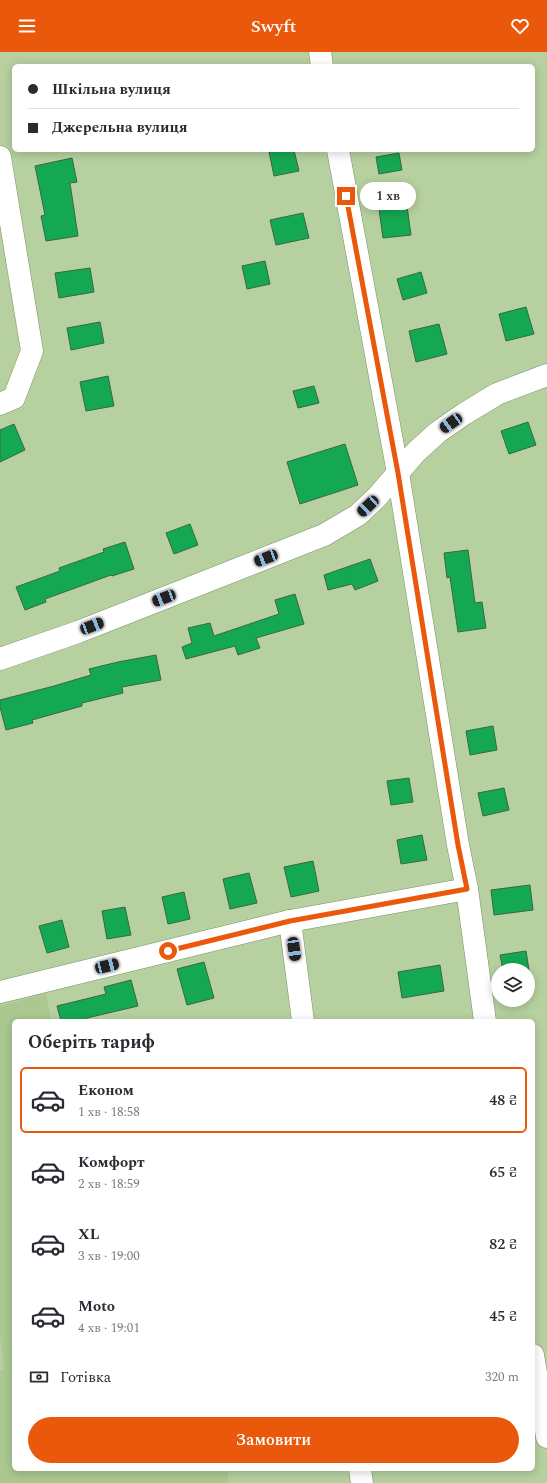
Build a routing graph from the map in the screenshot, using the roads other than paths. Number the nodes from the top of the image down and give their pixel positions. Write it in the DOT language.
graph roads {
  1 [pos="320,52"];
  2 [pos="322,64"];
  3 [pos="338,152"];
  4 [pos="0,157"];
  5 [pos="547,375"];
  6 [pos="0,404"];
  7 [pos="398,473"];
  8 [pos="0,659"];
  9 [pos="467,889"];
  10 [pos="290,921"];
  11 [pos="0,992"];
  12 [pos="303,1019"];
  13 [pos="485,1019"];
  14 [pos="535,1367"];
  15 [pos="547,1437"];
  16 [pos="360,1471"];
  17 [pos="362,1483"];
  1 -- 2 [label="street"];
  3 -- 7 [label="street"];
  4 -- 6 [label="street"];
  5 -- 7 [label="street"];
  7 -- 8 [label="street"];
  7 -- 9 [label="street"];
  9 -- 10 [label="street"];
  9 -- 13 [label="street"];
  10 -- 11 [label="street"];
  10 -- 12 [label="street"];
  14 -- 15 [label="street"];
  16 -- 17 [label="street"];
}
